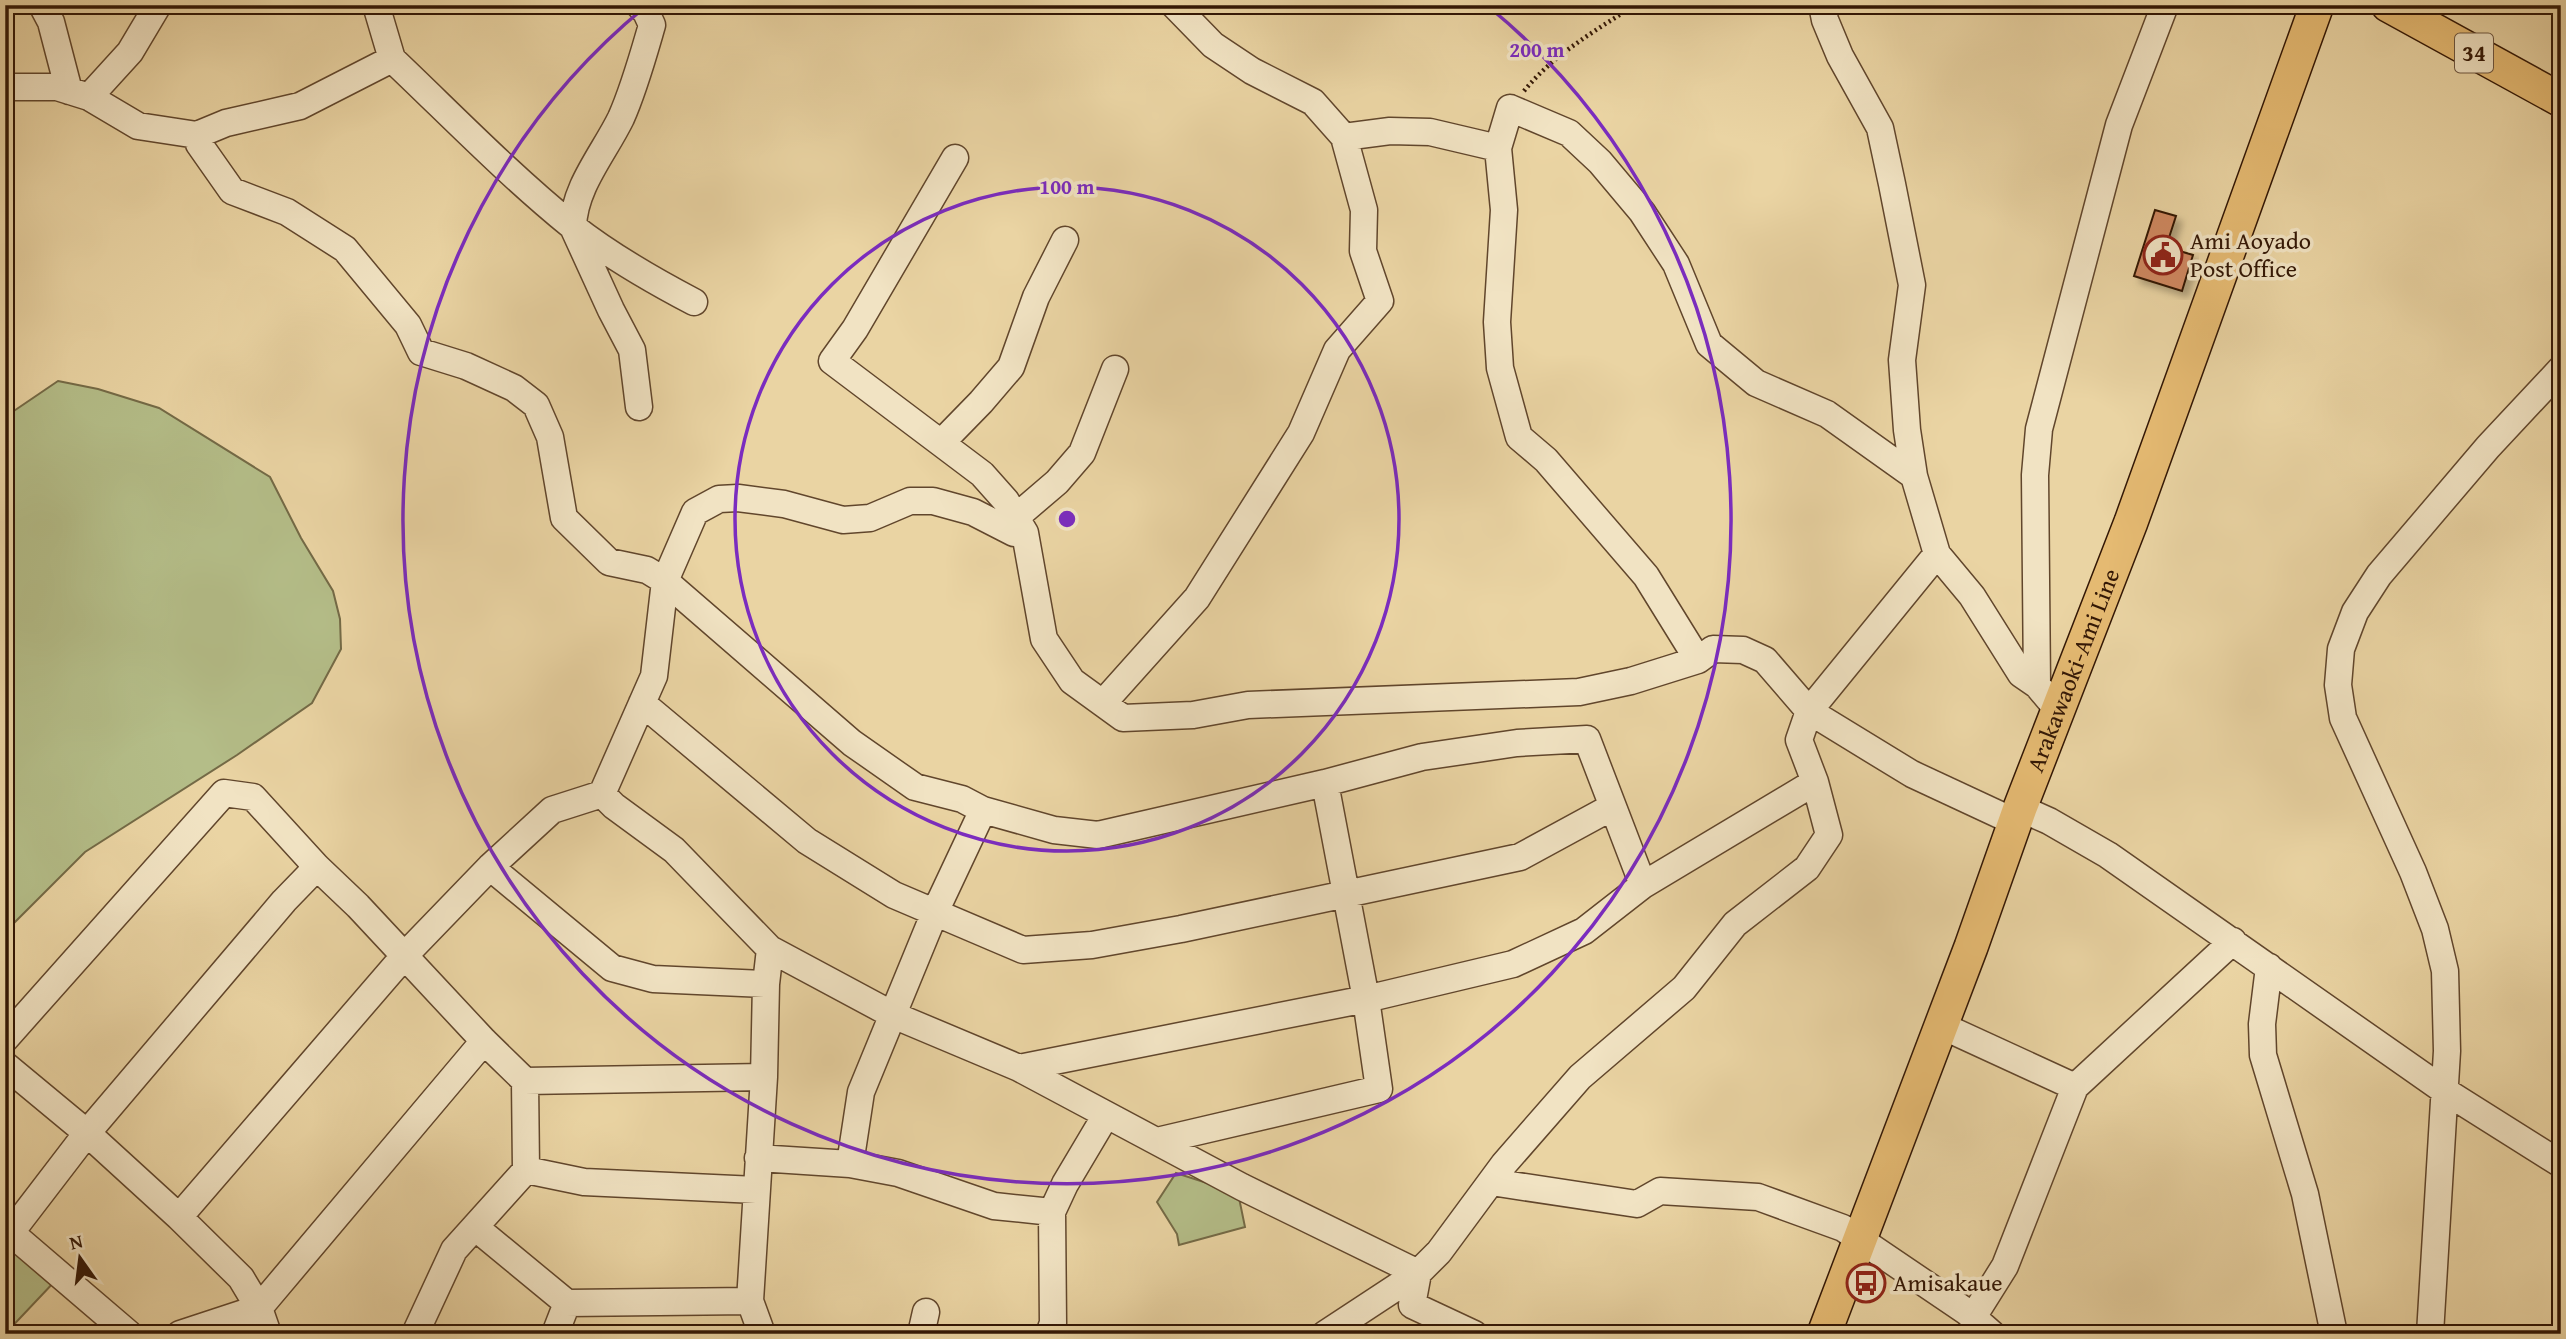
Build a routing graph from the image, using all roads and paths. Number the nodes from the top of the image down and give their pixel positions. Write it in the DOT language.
graph roads {
  1 [pos="42,5"];
  2 [pos="158,5"];
  3 [pos="376,5"];
  4 [pos="639,5"];
  5 [pos="1174,5"];
  6 [pos="1635,5"];
  7 [pos="1822,5"];
  8 [pos="2165,5"];
  9 [pos="2317,5"];
  10 [pos="2388,5"];
  11 [pos="392,59"];
  12 [pos="5,88"];
  13 [pos="79,94"];
  14 [pos="2561,100"];
  15 [pos="1510,108"];
  16 [pos="197,135"];
  17 [pos="1344,137"];
  18 [pos="1498,148"];
  19 [pos="955,158"];
  20 [pos="573,227"];
  21 [pos="1065,240"];
  22 [pos="694,302"];
  23 [pos="1115,369"];
  24 [pos="2561,369"];
  25 [pos="639,407"];
  26 [pos="941,443"];
  27 [pos="1914,476"];
  28 [pos="1020,525"];
  29 [pos="1937,554"];
  30 [pos="665,580"];
  31 [pos="1698,660"];
  32 [pos="2048,697"];
  33 [pos="642,703"];
  34 [pos="1103,704"];
  35 [pos="1809,710"];
  36 [pos="1815,782"];
  37 [pos="1325,783"];
  38 [pos="602,794"];
  39 [pos="1612,807"];
  40 [pos="983,810"];
  41 [pos="2017,815"];
  42 [pos="317,867"];
  43 [pos="490,867"];
  44 [pos="1643,885"];
  45 [pos="1347,894"];
  46 [pos="935,912"];
  47 [pos="2233,942"];
  48 [pos="770,949"];
  49 [pos="405,955"];
  50 [pos="2269,967"];
  51 [pos="765,984"];
  52 [pos="1366,999"];
  53 [pos="893,1015"];
  54 [pos="1940,1025"];
  55 [pos="5,1040"];
  56 [pos="484,1041"];
  57 [pos="5,1065"];
  58 [pos="1019,1068"];
  59 [pos="764,1077"];
  60 [pos="525,1081"];
  61 [pos="2075,1087"];
  62 [pos="2445,1091"];
  63 [pos="1106,1115"];
  64 [pos="87,1133"];
  65 [pos="1157,1141"];
  66 [pos="758,1158"];
  67 [pos="850,1164"];
  68 [pos="2561,1164"];
  69 [pos="526,1170"];
  70 [pos="1491,1182"];
  71 [pos="756,1190"];
  72 [pos="1052,1212"];
  73 [pos="179,1217"];
  74 [pos="475,1228"];
  75 [pos="8,1237"];
  76 [pos="1859,1240"];
  77 [pos="1418,1273"];
  78 [pos="750,1301"];
  79 [pos="568,1303"];
  80 [pos="259,1308"];
  81 [pos="1983,1325"];
  82 [pos="129,1334"];
  83 [pos="180,1334"];
  84 [pos="268,1334"];
  85 [pos="415,1334"];
  86 [pos="555,1334"];
  87 [pos="762,1334"];
  88 [pos="1049,1334"];
  89 [pos="1325,1334"];
  90 [pos="1474,1334"];
  91 [pos="1824,1334"];
  92 [pos="2334,1334"];
  93 [pos="2430,1334"];
  1 -- 13 [label="street"];
  2 -- 13 [label="street"];
  3 -- 11 [label="street"];
  4 -- 20 [label="street"];
  5 -- 17 [label="street"];
  6 -- 15 [label="path"];
  7 -- 27 [label="street"];
  8 -- 32 [label="street"];
  9 -- 32 [label="main road, Arakawaoki-Ami Line"];
  10 -- 14 [label="main road, 34"];
  11 -- 16 [label="street"];
  11 -- 20 [label="street"];
  12 -- 13 [label="street"];
  13 -- 16 [label="street"];
  15 -- 18 [label="street"];
  15 -- 27 [label="street"];
  16 -- 30 [label="street"];
  17 -- 18 [label="street"];
  17 -- 34 [label="street"];
  18 -- 31 [label="street"];
  19 -- 26 [label="street"];
  20 -- 22 [label="street"];
  20 -- 25 [label="street"];
  21 -- 26 [label="street"];
  23 -- 28 [label="street"];
  24 -- 62 [label="street"];
  26 -- 28 [label="street"];
  27 -- 29 [label="street"];
  28 -- 30 [label="street"];
  28 -- 34 [label="street"];
  29 -- 32 [label="street"];
  29 -- 35 [label="street"];
  30 -- 33 [label="street"];
  30 -- 40 [label="street"];
  31 -- 34 [label="street"];
  31 -- 35 [label="street"];
  32 -- 41 [label="main road, Arakawaoki-Ami Line"];
  33 -- 38 [label="street"];
  33 -- 46 [label="street"];
  35 -- 36 [label="street"];
  35 -- 41 [label="street"];
  36 -- 44 [label="street"];
  36 -- 70 [label="street"];
  37 -- 39 [label="street"];
  37 -- 40 [label="street"];
  37 -- 45 [label="street"];
  38 -- 43 [label="street"];
  38 -- 48 [label="street"];
  39 -- 44 [label="street"];
  39 -- 45 [label="street"];
  40 -- 46 [label="street"];
  41 -- 47 [label="street"];
  41 -- 54 [label="main road, Arakawaoki-Ami Line"];
  42 -- 49 [label="street"];
  42 -- 55 [label="street"];
  42 -- 64 [label="street"];
  43 -- 49 [label="street"];
  43 -- 51 [label="street"];
  44 -- 52 [label="street"];
  45 -- 46 [label="street"];
  45 -- 52 [label="street"];
  46 -- 53 [label="street"];
  47 -- 50 [label="street"];
  47 -- 61 [label="street"];
  48 -- 51 [label="street"];
  48 -- 53 [label="street"];
  49 -- 56 [label="street"];
  49 -- 73 [label="street"];
  50 -- 62 [label="street"];
  50 -- 92 [label="street"];
  51 -- 59 [label="street"];
  52 -- 58 [label="street"];
  52 -- 65 [label="street"];
  53 -- 58 [label="street"];
  53 -- 67 [label="street"];
  54 -- 61 [label="street"];
  54 -- 76 [label="main road, Arakawaoki-Ami Line"];
  56 -- 60 [label="street"];
  56 -- 80 [label="street"];
  57 -- 64 [label="street"];
  58 -- 63 [label="street"];
  59 -- 60 [label="street"];
  59 -- 66 [label="street"];
  60 -- 69 [label="street"];
  61 -- 81 [label="street"];
  62 -- 68 [label="street"];
  62 -- 93 [label="street"];
  63 -- 65 [label="street"];
  63 -- 72 [label="street"];
  64 -- 73 [label="street"];
  64 -- 75 [label="street"];
  65 -- 77 [label="street"];
  66 -- 67 [label="street"];
  66 -- 71 [label="street"];
  67 -- 72 [label="street"];
  69 -- 71 [label="street"];
  69 -- 74 [label="street"];
  70 -- 76 [label="street"];
  70 -- 77 [label="street"];
  71 -- 78 [label="street"];
  72 -- 88 [label="street"];
  73 -- 80 [label="street"];
  74 -- 79 [label="street"];
  74 -- 85 [label="street"];
  75 -- 82 [label="street"];
  76 -- 81 [label="street"];
  76 -- 91 [label="main road, Arakawaoki-Ami Line"];
  77 -- 89 [label="street"];
  77 -- 90 [label="street"];
  78 -- 79 [label="street"];
  78 -- 87 [label="street"];
  79 -- 86 [label="street"];
  80 -- 83 [label="street"];
  80 -- 84 [label="street"];
}
